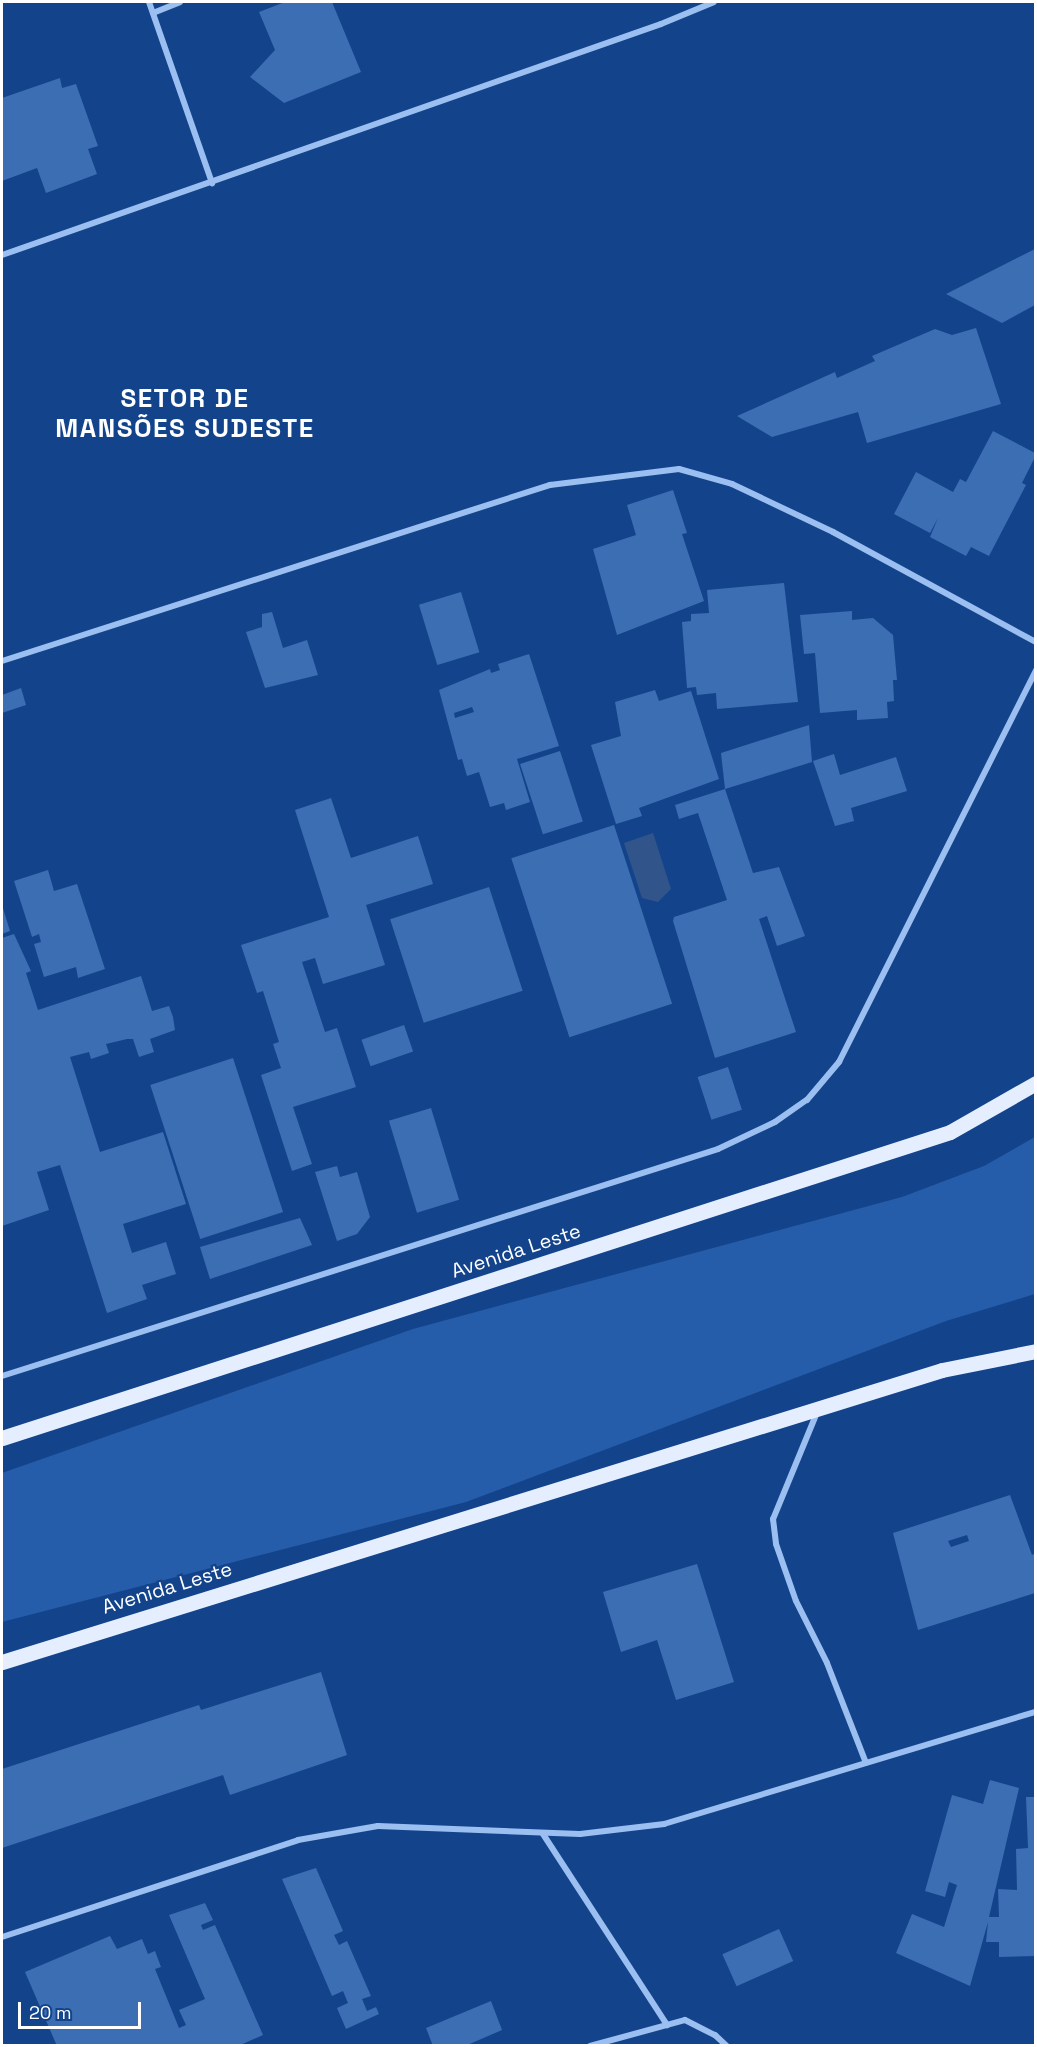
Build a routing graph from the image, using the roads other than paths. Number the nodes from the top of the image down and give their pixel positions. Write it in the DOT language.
graph roads {
  1 [pos="149,2"];
  2 [pos="180,2"];
  3 [pos="714,2"];
  4 [pos="153,13"];
  5 [pos="213,183"];
  6 [pos="2,255"];
  7 [pos="1035,642"];
  8 [pos="2,661"];
  9 [pos="1035,670"];
  10 [pos="1035,1083"];
  11 [pos="1035,1351"];
  12 [pos="2,1376"];
  13 [pos="819,1409"];
  14 [pos="2,1438"];
  15 [pos="2,1662"];
  16 [pos="1035,1712"];
  17 [pos="866,1763"];
  18 [pos="543,1834"];
  19 [pos="2,1937"];
  20 [pos="667,2025"];
  21 [pos="590,2046"];
  22 [pos="728,2046"];
  1 -- 4 [label="street"];
  2 -- 4 [label="street"];
  3 -- 5 [label="street"];
  4 -- 5 [label="street"];
  5 -- 6 [label="street"];
  7 -- 8 [label="street"];
  9 -- 12 [label="street"];
  10 -- 14 [label="main road, Avenida Leste"];
  11 -- 13 [label="main road, Avenida Leste"];
  13 -- 15 [label="main road, Avenida Leste"];
  13 -- 17 [label="street"];
  16 -- 17 [label="street"];
  17 -- 18 [label="street"];
  18 -- 19 [label="street"];
  18 -- 20 [label="street"];
  20 -- 21 [label="street"];
  20 -- 22 [label="street"];
}
